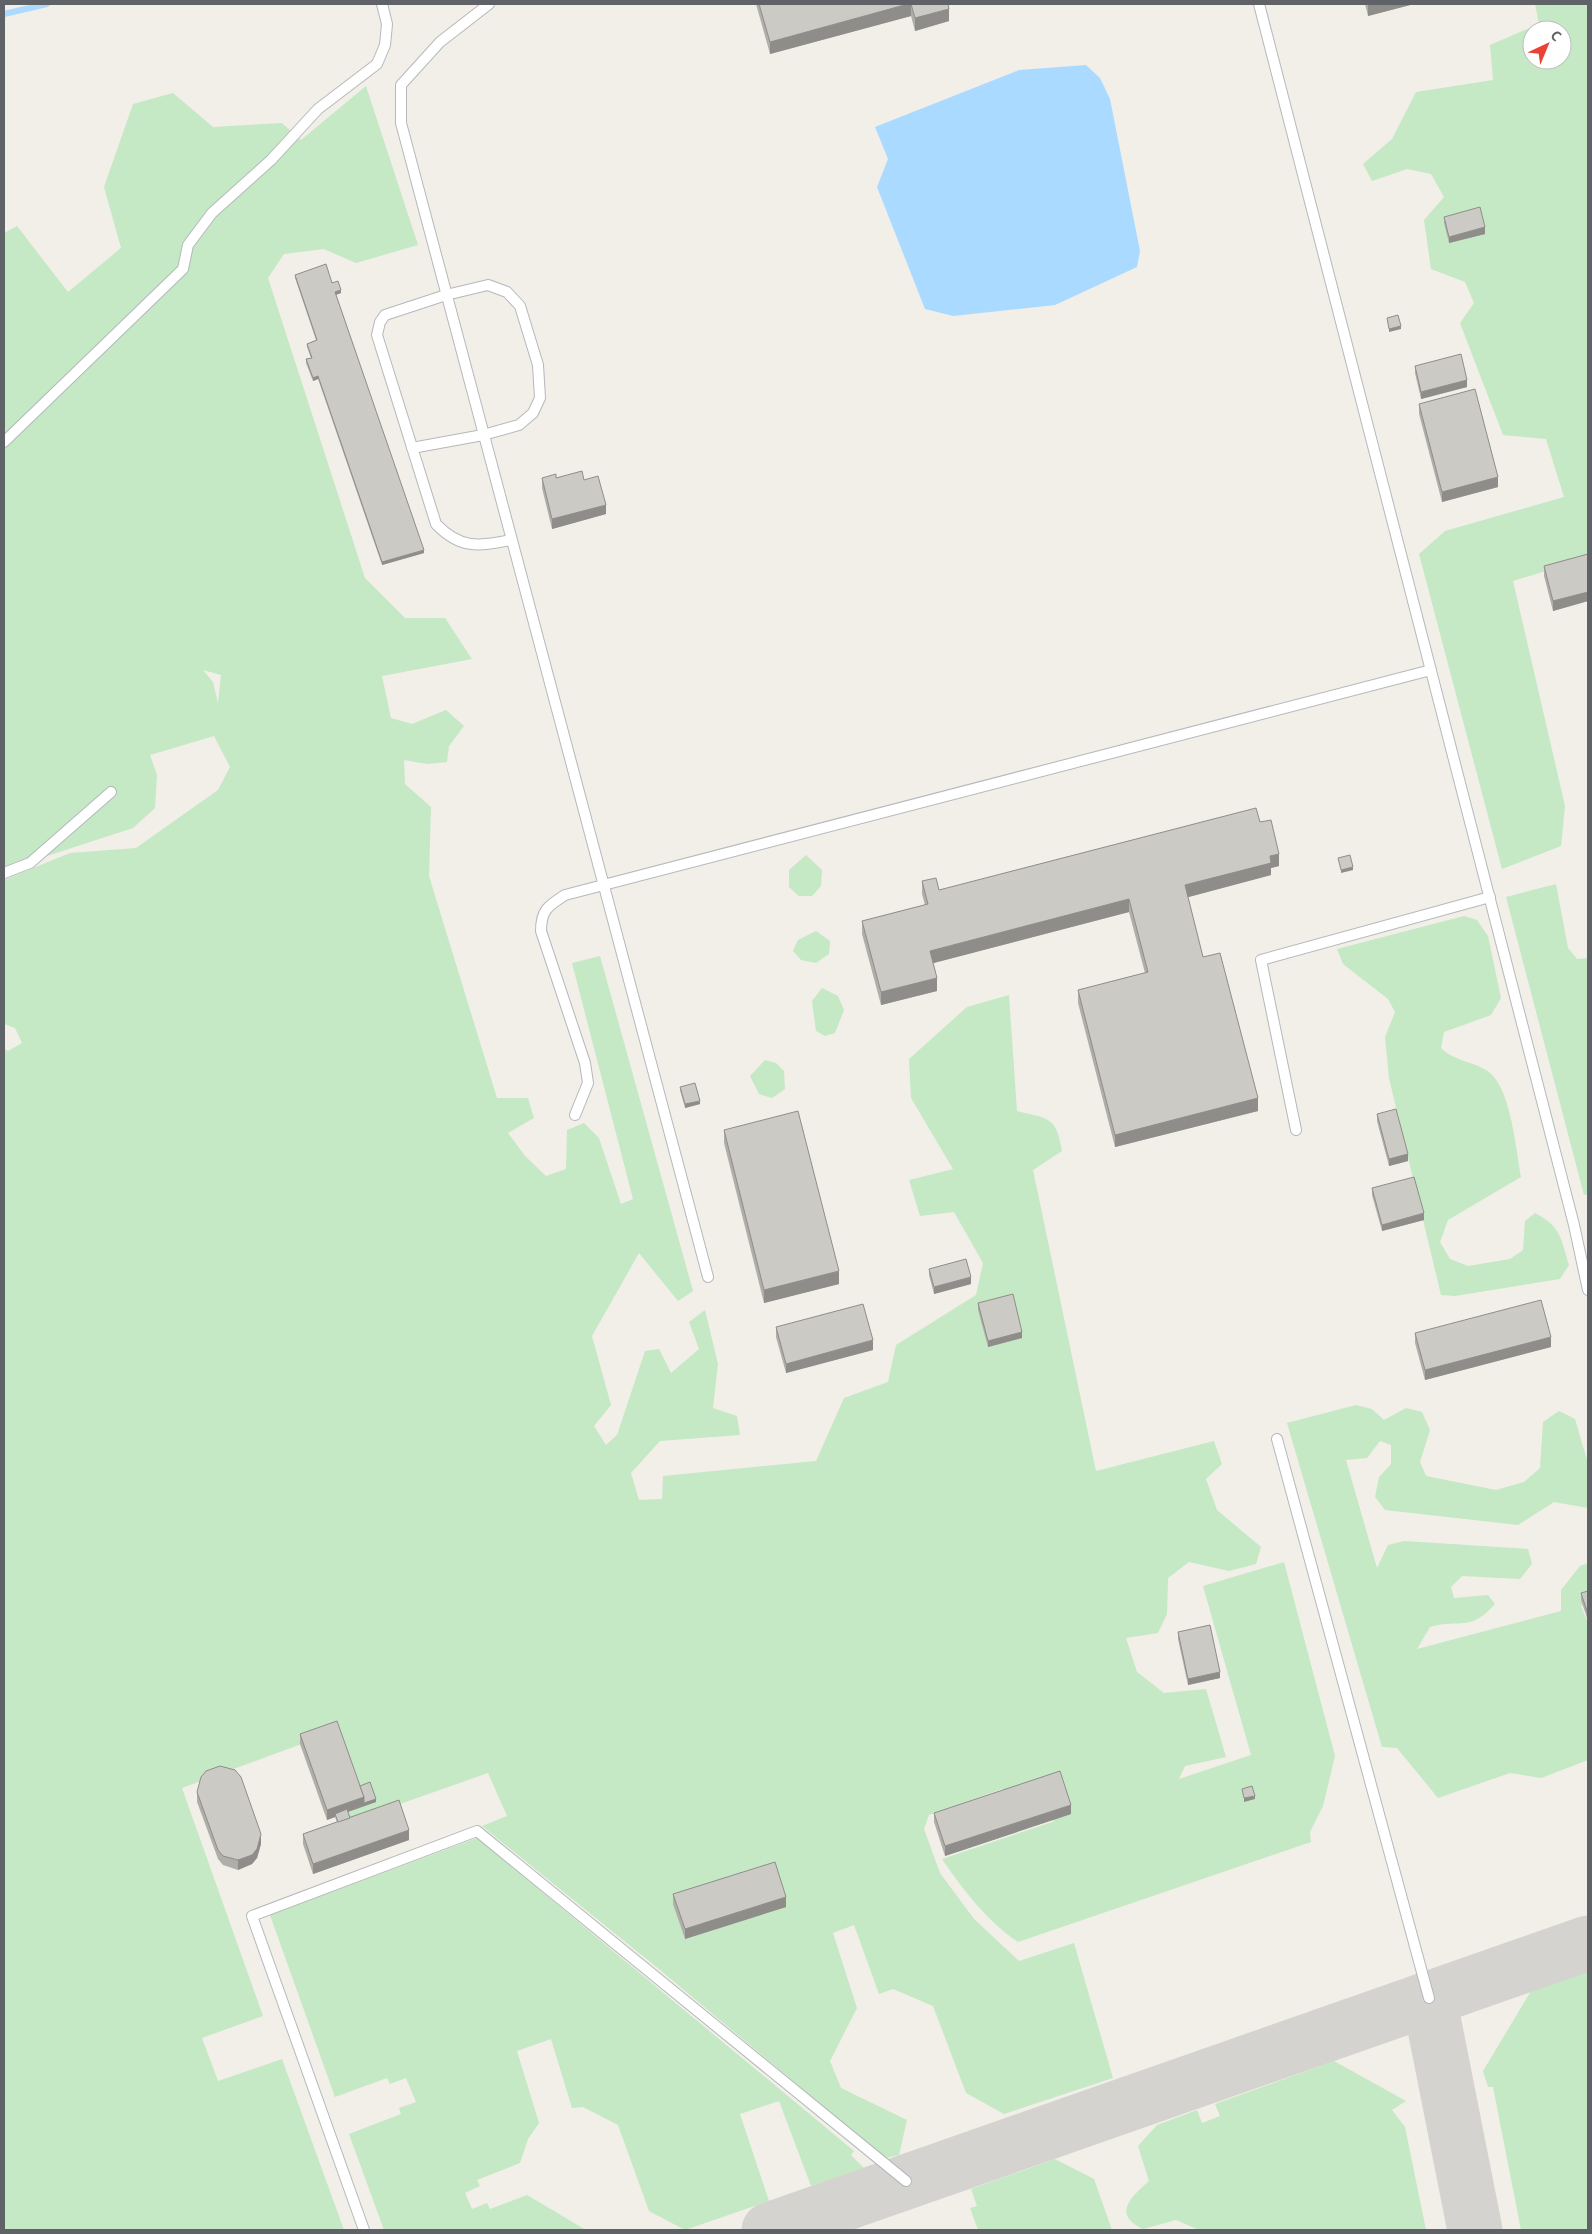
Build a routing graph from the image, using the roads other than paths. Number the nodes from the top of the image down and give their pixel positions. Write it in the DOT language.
graph roads {
  1 [pos="382,4"];
  2 [pos="489,4"];
  3 [pos="1259,4"];
  4 [pos="446,295"];
  5 [pos="483,435"];
  6 [pos="4,442"];
  7 [pos="412,448"];
  8 [pos="511,540"];
  9 [pos="1431,670"];
  10 [pos="111,792"];
  11 [pos="4,873"];
  12 [pos="603,885"];
  13 [pos="1490,897"];
  14 [pos="575,1115"];
  15 [pos="1296,1130"];
  16 [pos="708,1277"];
  17 [pos="1588,1290"];
  18 [pos="1277,1439"];
  19 [pos="1429,1998"];
  20 [pos="906,2181"];
  21 [pos="364,2230"];
  1 -- 6 [label="lane"];
  2 -- 4 [label="lane"];
  3 -- 9 [label="lane"];
  4 -- 5 [label="lane"];
  4 -- 5 [label="lane"];
  4 -- 7 [label="lane"];
  5 -- 7 [label="lane"];
  5 -- 8 [label="lane"];
  7 -- 8 [label="lane"];
  8 -- 12 [label="lane"];
  9 -- 12 [label="lane"];
  9 -- 13 [label="lane"];
  10 -- 11 [label="lane"];
  12 -- 14 [label="lane"];
  12 -- 16 [label="lane"];
  13 -- 15 [label="lane"];
  13 -- 17 [label="lane"];
  18 -- 19 [label="lane"];
  20 -- 21 [label="lane"];
}
